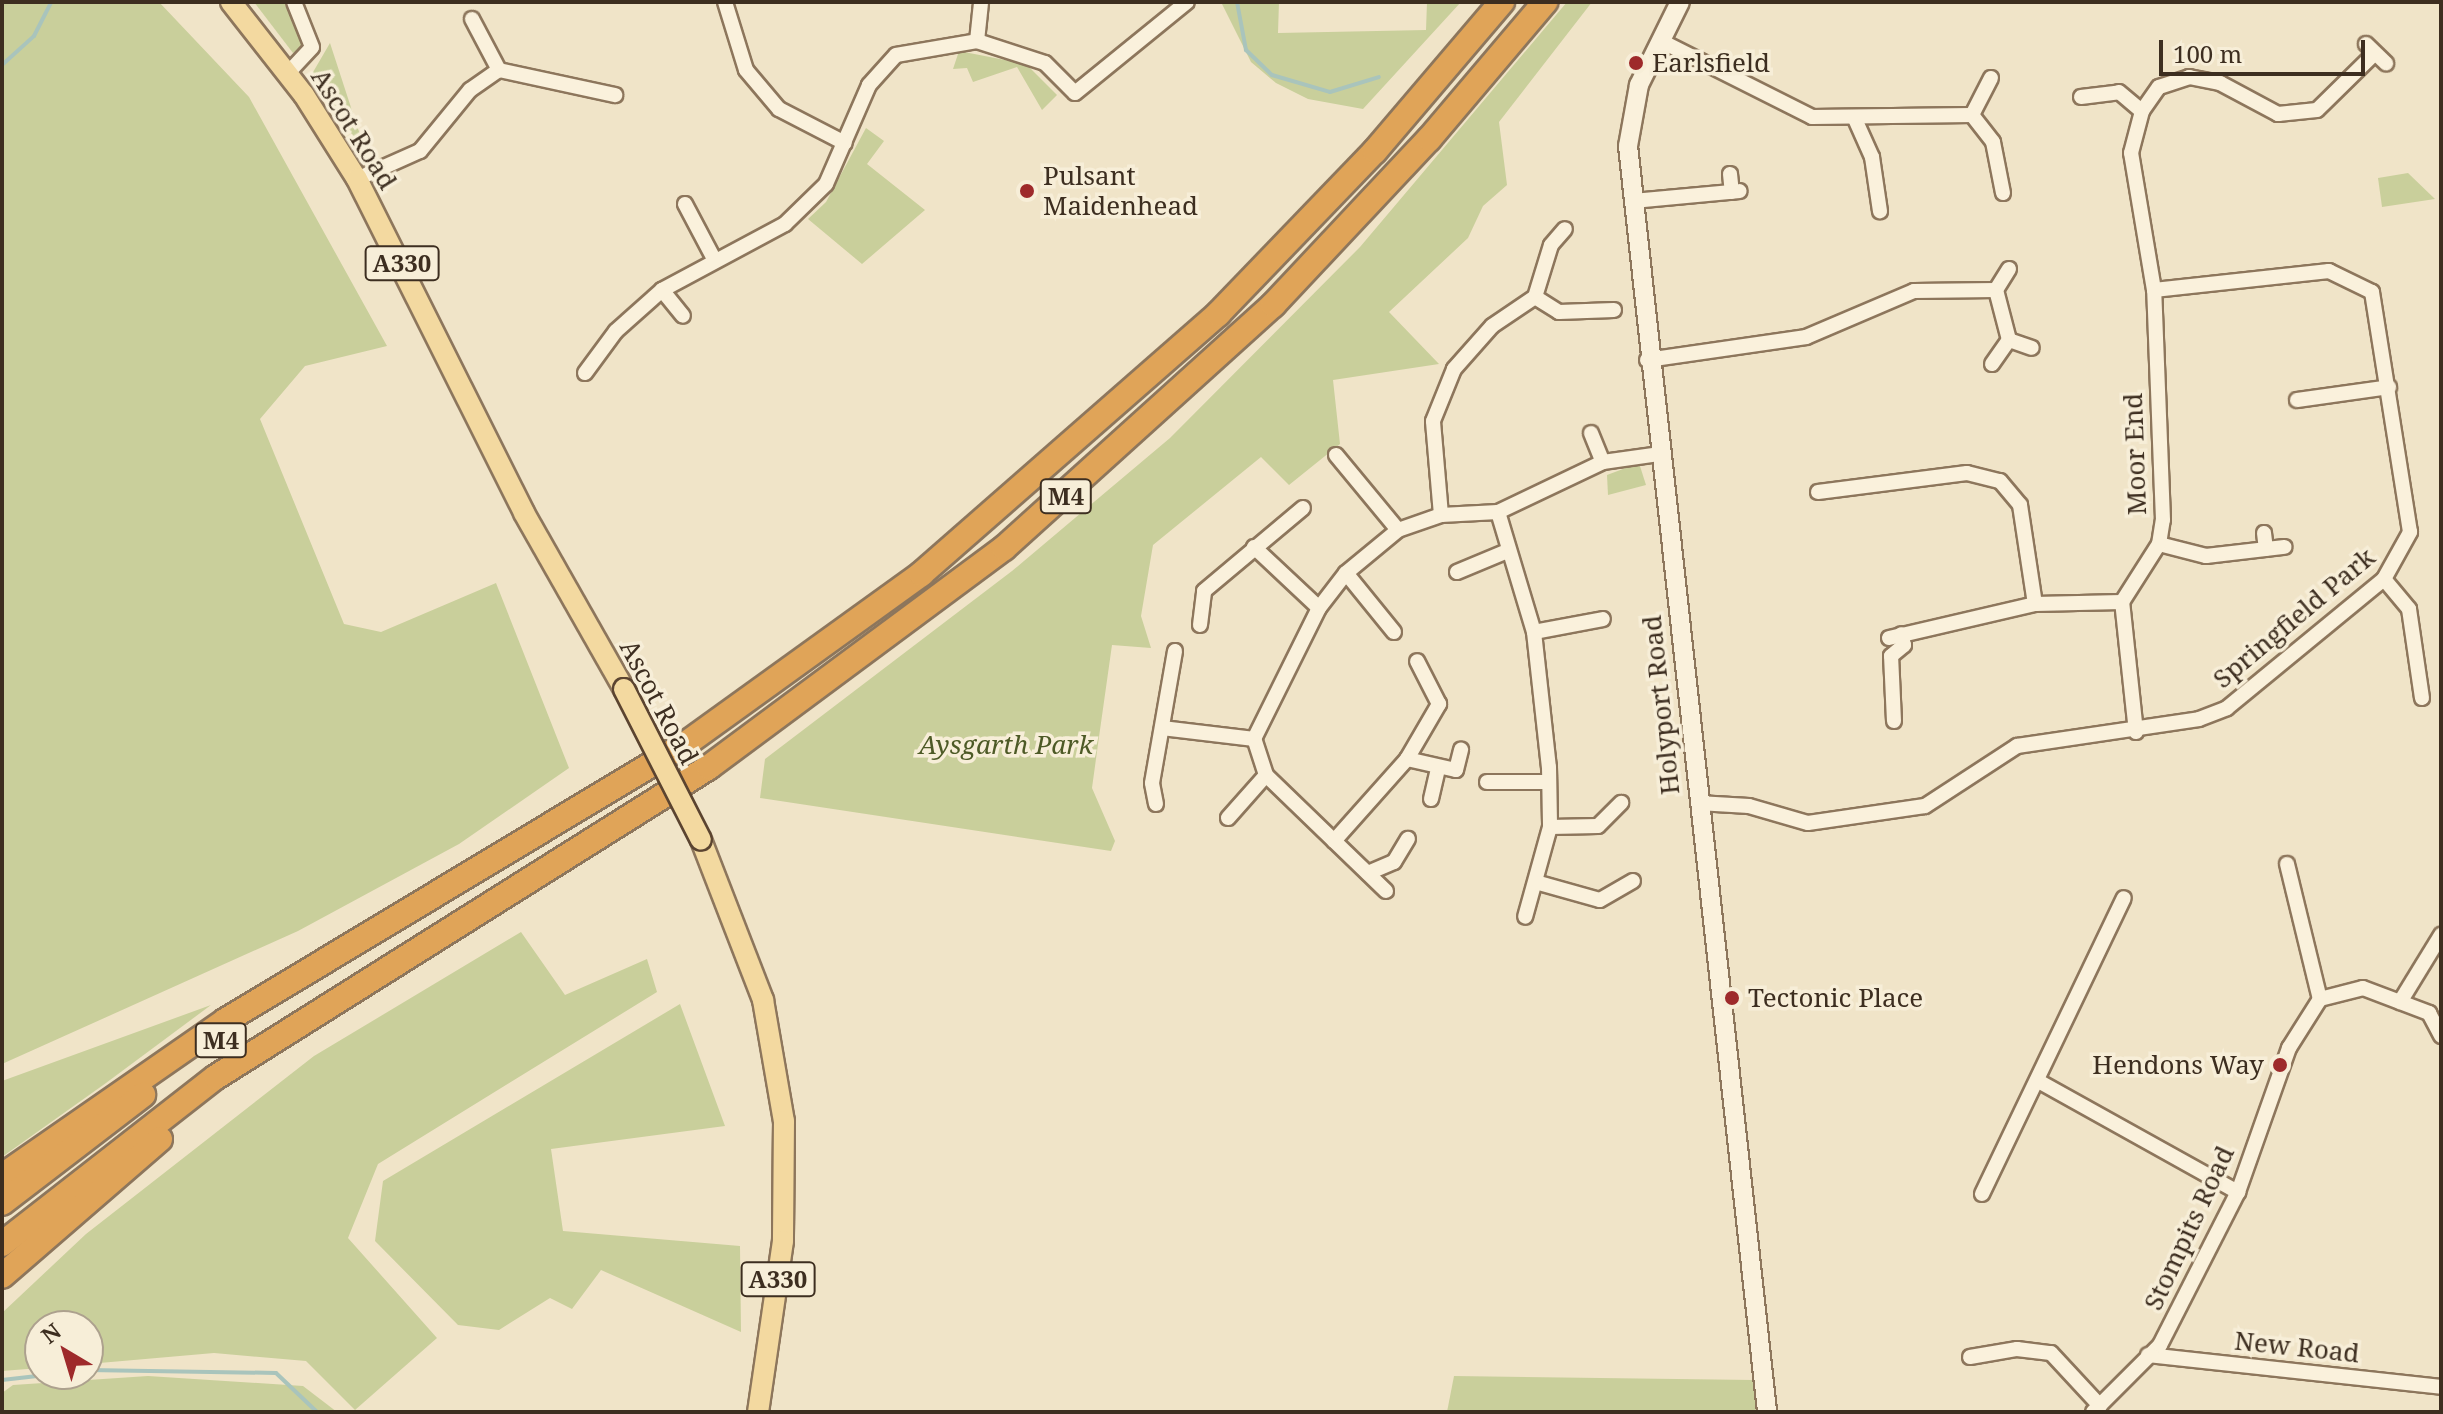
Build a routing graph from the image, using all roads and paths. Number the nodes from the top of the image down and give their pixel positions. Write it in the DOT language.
graph roads {
  1 [pos="231,2"];
  2 [pos="294,2"];
  3 [pos="725,2"];
  4 [pos="981,2"];
  5 [pos="1187,2"];
  6 [pos="1502,2"];
  7 [pos="1545,2"];
  8 [pos="1680,2"];
  9 [pos="472,19"];
  10 [pos="977,41"];
  11 [pos="1663,42"];
  12 [pos="2376,54"];
  13 [pos="499,70"];
  14 [pos="288,73"];
  15 [pos="1991,78"];
  16 [pos="615,95"];
  17 [pos="2081,97"];
  18 [pos="2142,111"];
  19 [pos="1972,115"];
  20 [pos="1855,119"];
  21 [pos="845,143"];
  22 [pos="1730,174"];
  23 [pos="357,179"];
  24 [pos="2003,193"];
  25 [pos="1633,201"];
  26 [pos="685,204"];
  27 [pos="1880,211"];
  28 [pos="1565,229"];
  29 [pos="713,257"];
  30 [pos="2009,269"];
  31 [pos="662,290"];
  32 [pos="1996,290"];
  33 [pos="2154,290"];
  34 [pos="1535,297"];
  35 [pos="1614,310"];
  36 [pos="683,316"];
  37 [pos="2009,340"];
  38 [pos="2032,348"];
  39 [pos="1647,360"];
  40 [pos="1992,364"];
  41 [pos="585,373"];
  42 [pos="2389,387"];
  43 [pos="2297,400"];
  44 [pos="1591,433"];
  45 [pos="1660,454"];
  46 [pos="1336,455"];
  47 [pos="1603,462"];
  48 [pos="1818,492"];
  49 [pos="1303,508"];
  50 [pos="1498,512"];
  51 [pos="1441,515"];
  52 [pos="1398,530"];
  53 [pos="2264,533"];
  54 [pos="2159,544"];
  55 [pos="1254,547"];
  56 [pos="2284,547"];
  57 [pos="2266,549"];
  58 [pos="1505,552"];
  59 [pos="1457,572"];
  60 [pos="1346,573"];
  61 [pos="2384,579"];
  62 [pos="2122,602"];
  63 [pos="2035,604"];
  64 [pos="1319,608"];
  65 [pos="1603,619"];
  66 [pos="1200,625"];
  67 [pos="1394,632"];
  68 [pos="1534,632"];
  69 [pos="1175,651"];
  70 [pos="1417,661"];
  71 [pos="2422,698"];
  72 [pos="1894,721"];
  73 [pos="1162,728"];
  74 [pos="2136,732"];
  75 [pos="1254,739"];
  76 [pos="1461,750"];
  77 [pos="1407,759"];
  78 [pos="1438,768"];
  79 [pos="1266,775"];
  80 [pos="1487,782"];
  81 [pos="1549,782"];
  82 [pos="1431,799"];
  83 [pos="1621,803"];
  84 [pos="1698,803"];
  85 [pos="1156,804"];
  86 [pos="1228,818"];
  87 [pos="1550,827"];
  88 [pos="1408,839"];
  89 [pos="1334,841"];
  90 [pos="2287,864"];
  91 [pos="1368,873"];
  92 [pos="1633,881"];
  93 [pos="1539,883"];
  94 [pos="450,890"];
  95 [pos="1386,891"];
  96 [pos="2124,898"];
  97 [pos="1525,917"];
  98 [pos="2441,935"];
  99 [pos="2320,999"];
  100 [pos="2400,1002"];
  101 [pos="2441,1036"];
  102 [pos="267,1045"];
  103 [pos="2040,1082"];
  104 [pos="2,1176"];
  105 [pos="2238,1192"];
  106 [pos="1982,1194"];
  107 [pos="2,1203"];
  108 [pos="2,1244"];
  109 [pos="2,1276"];
  110 [pos="2148,1355"];
  111 [pos="1970,1357"];
  112 [pos="2441,1387"];
  113 [pos="2096,1409"];
  114 [pos="758,1412"];
  115 [pos="1767,1412"];
  1 -- 14 [label="main road, Ascot Road / A330"];
  2 -- 14 [label="street, Ascot Road"];
  3 -- 21 [label="street"];
  4 -- 10 [label="street"];
  5 -- 10 [label="street"];
  6 -- 94 [label="highway, M4"];
  7 -- 102 [label="highway, M4"];
  8 -- 11 [label="street, Holyport Road"];
  9 -- 13 [label="street"];
  10 -- 21 [label="street"];
  11 -- 20 [label="street"];
  11 -- 25 [label="street, Holyport Road"];
  12 -- 18 [label="street"];
  13 -- 16 [label="street"];
  13 -- 23 [label="street"];
  14 -- 23 [label="main road, Ascot Road / A330"];
  15 -- 19 [label="street"];
  17 -- 18 [label="street"];
  18 -- 33 [label="street, Moor End"];
  19 -- 20 [label="street"];
  19 -- 24 [label="street"];
  20 -- 27 [label="street"];
  21 -- 29 [label="street"];
  22 -- 25 [label="street"];
  23 -- 114 [label="main road, Ascot Road / A330, bridge"];
  25 -- 39 [label="street, Holyport Road"];
  26 -- 29 [label="street"];
  28 -- 34 [label="street"];
  29 -- 31 [label="street"];
  30 -- 32 [label="street"];
  31 -- 36 [label="street"];
  31 -- 41 [label="street"];
  32 -- 37 [label="street"];
  32 -- 39 [label="street"];
  33 -- 42 [label="street, Springfield Park"];
  33 -- 54 [label="street, Moor End"];
  34 -- 35 [label="street"];
  34 -- 51 [label="street"];
  37 -- 38 [label="street"];
  37 -- 40 [label="street"];
  39 -- 45 [label="street, Holyport Road"];
  42 -- 43 [label="street"];
  42 -- 61 [label="street, Springfield Park"];
  44 -- 47 [label="street"];
  45 -- 47 [label="street"];
  45 -- 84 [label="street, Holyport Road"];
  46 -- 52 [label="street"];
  47 -- 50 [label="street"];
  48 -- 63 [label="street"];
  49 -- 55 [label="street"];
  50 -- 51 [label="street"];
  50 -- 58 [label="street"];
  51 -- 52 [label="street"];
  52 -- 60 [label="street"];
  53 -- 57 [label="street"];
  54 -- 57 [label="street"];
  54 -- 62 [label="street, Moor End"];
  55 -- 64 [label="street"];
  55 -- 66 [label="street"];
  56 -- 57 [label="street"];
  58 -- 59 [label="street"];
  58 -- 68 [label="street"];
  60 -- 64 [label="street"];
  60 -- 67 [label="street"];
  61 -- 71 [label="street"];
  61 -- 74 [label="street, Springfield Park"];
  62 -- 63 [label="street"];
  62 -- 74 [label="street"];
  63 -- 72 [label="street"];
  64 -- 75 [label="street"];
  65 -- 68 [label="street"];
  68 -- 81 [label="street"];
  69 -- 73 [label="street"];
  70 -- 77 [label="street"];
  73 -- 75 [label="street"];
  73 -- 85 [label="street"];
  74 -- 84 [label="street, Springfield Park"];
  75 -- 79 [label="street"];
  76 -- 78 [label="street"];
  77 -- 78 [label="street"];
  77 -- 89 [label="street"];
  78 -- 82 [label="street"];
  79 -- 86 [label="street"];
  79 -- 89 [label="street"];
  80 -- 81 [label="street"];
  81 -- 87 [label="street"];
  83 -- 87 [label="street"];
  84 -- 115 [label="street, Holyport Road"];
  87 -- 93 [label="street"];
  88 -- 91 [label="street"];
  89 -- 91 [label="street"];
  90 -- 99 [label="street"];
  91 -- 95 [label="street"];
  92 -- 93 [label="street"];
  93 -- 97 [label="street"];
  94 -- 104 [label="highway, M4"];
  94 -- 107 [label="highway, M4"];
  96 -- 103 [label="street"];
  98 -- 100 [label="street"];
  99 -- 100 [label="street"];
  99 -- 105 [label="street, Stompits Road"];
  100 -- 101 [label="street"];
  102 -- 108 [label="highway, M4"];
  102 -- 109 [label="highway, M4"];
  103 -- 105 [label="street"];
  103 -- 106 [label="street"];
  105 -- 110 [label="street, Stompits Road"];
  110 -- 112 [label="street, New Road"];
  110 -- 113 [label="street, Stompits Road"];
  111 -- 113 [label="street"];
}
